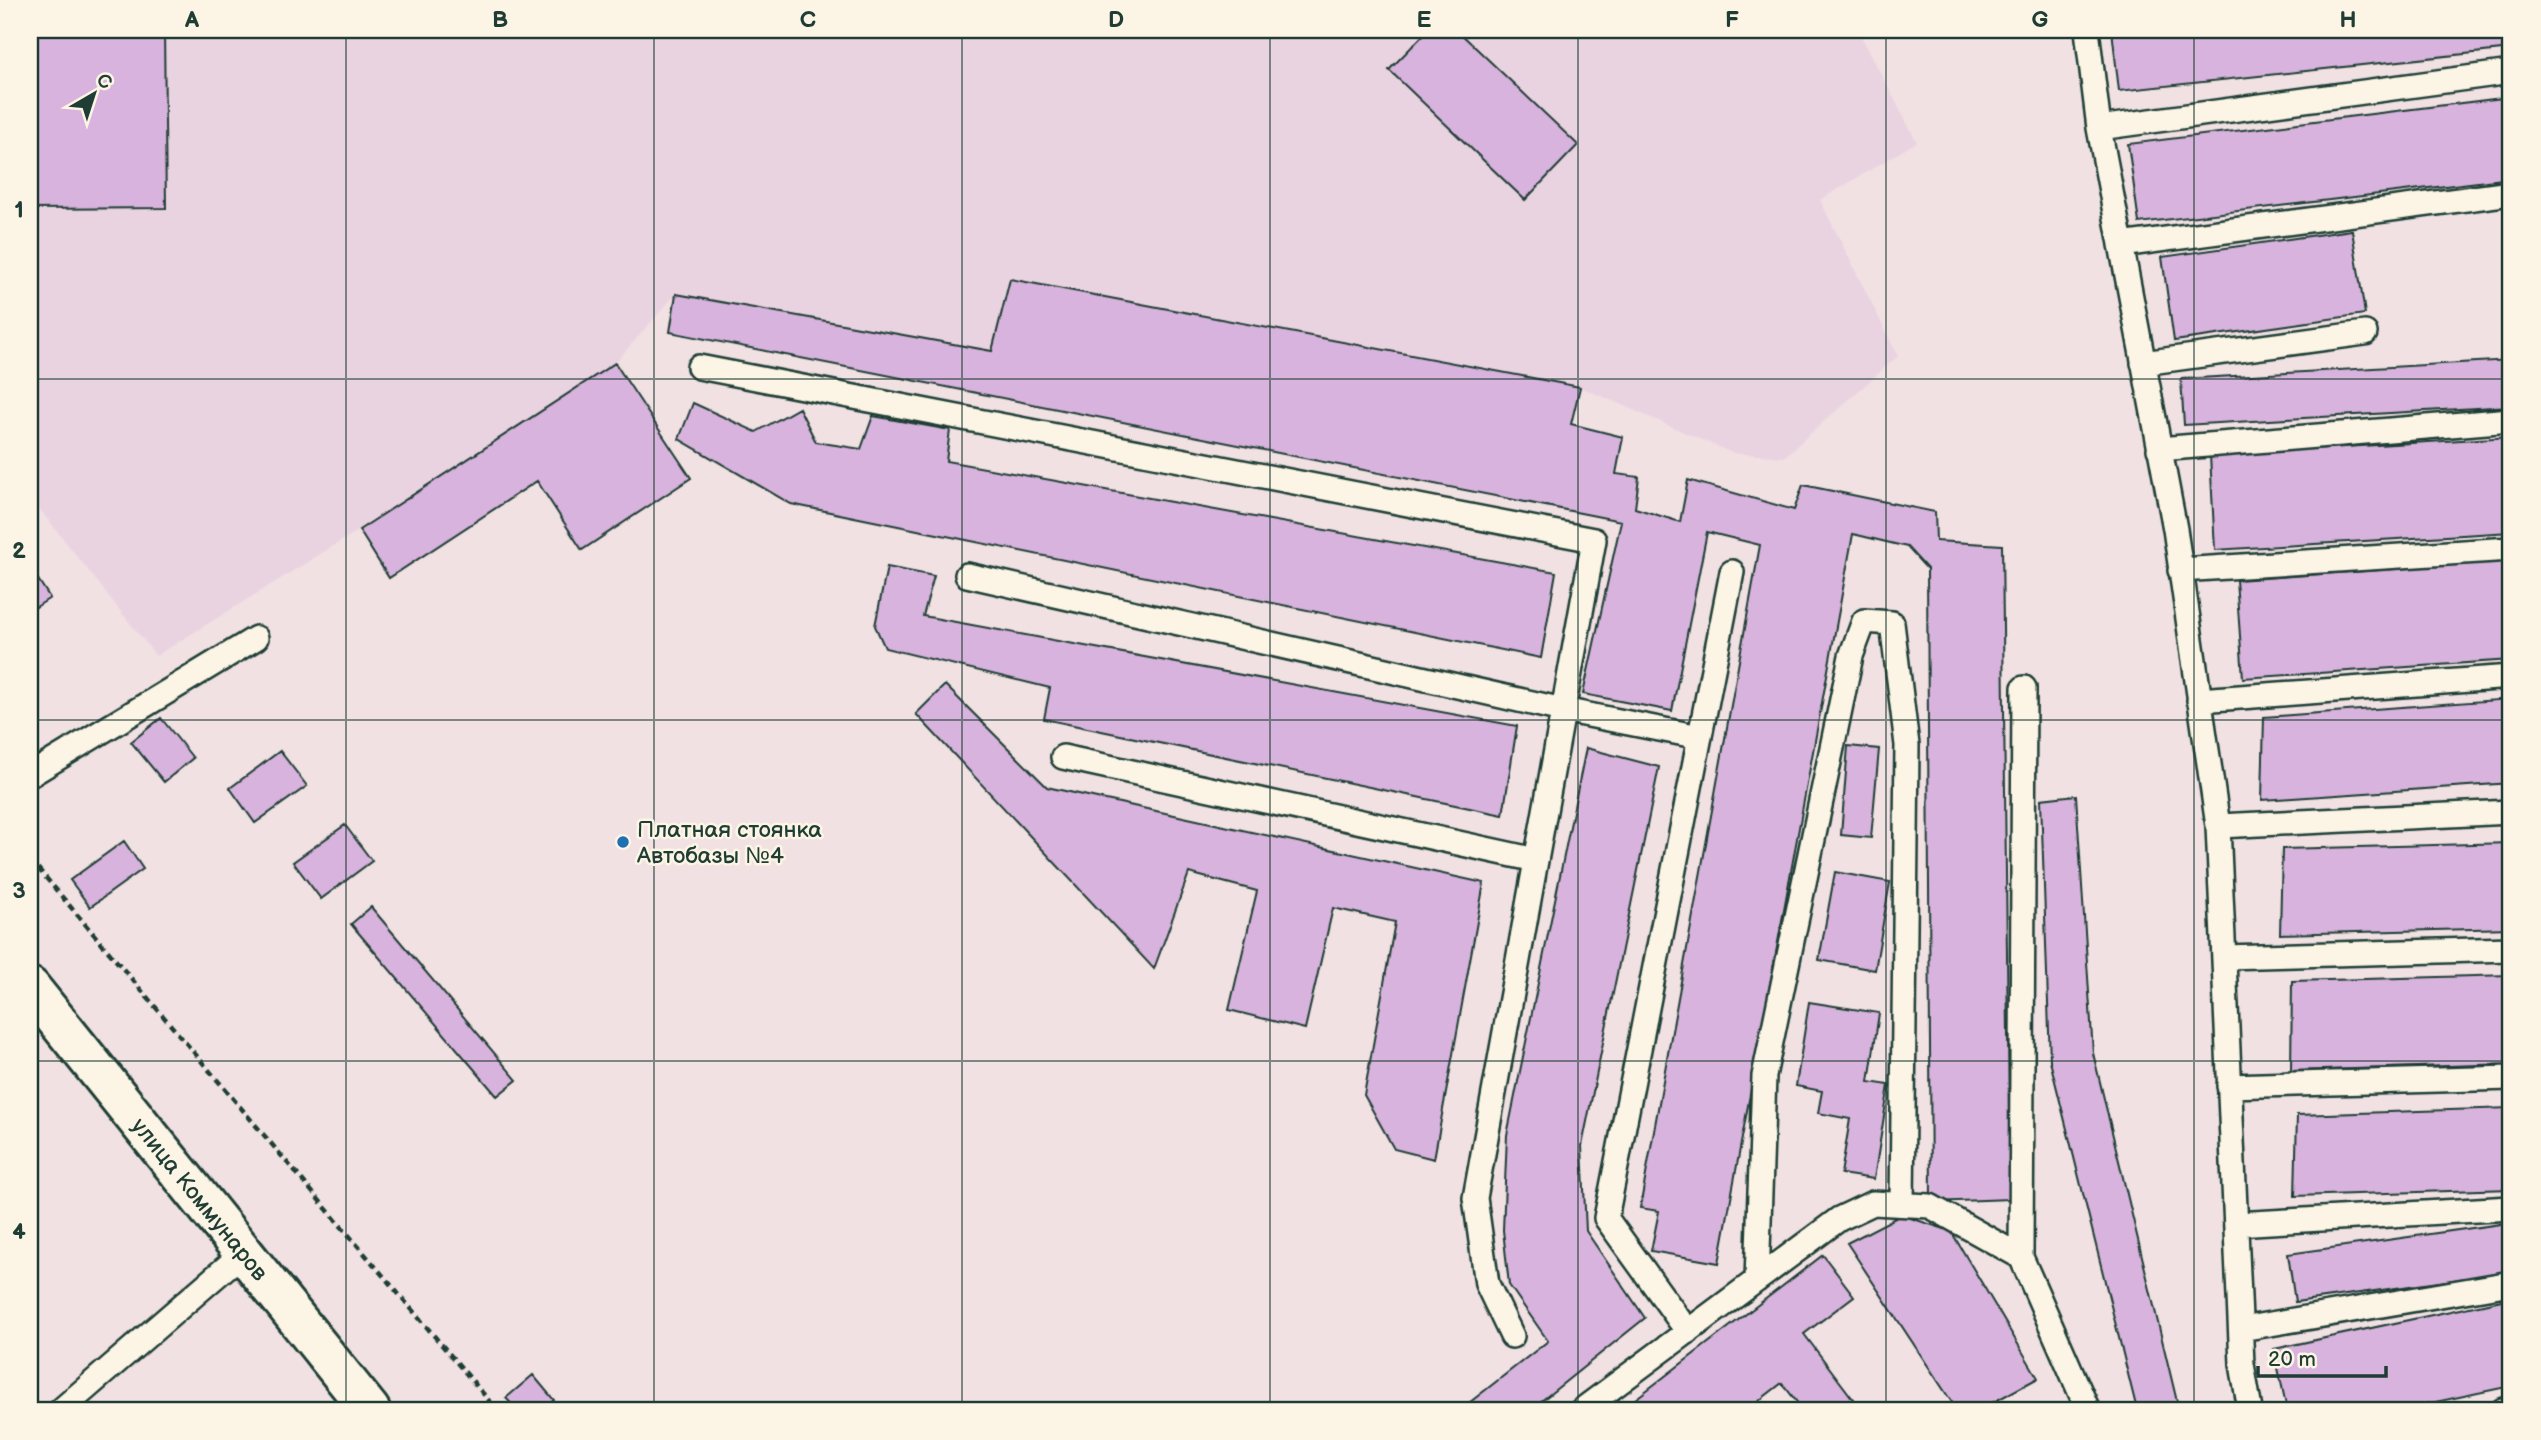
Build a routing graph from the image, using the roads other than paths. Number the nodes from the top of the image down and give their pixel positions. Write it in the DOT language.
graph roads {
  1 [pos="2087,30"];
  2 [pos="2511,72"];
  3 [pos="2099,128"];
  4 [pos="2511,193"];
  5 [pos="2121,245"];
  6 [pos="2365,333"];
  7 [pos="2143,363"];
  8 [pos="699,367"];
  9 [pos="2511,420"];
  10 [pos="2159,449"];
  11 [pos="2511,550"];
  12 [pos="2180,570"];
  13 [pos="1732,572"];
  14 [pos="967,575"];
  15 [pos="256,638"];
  16 [pos="2511,677"];
  17 [pos="2024,688"];
  18 [pos="2199,699"];
  19 [pos="1563,710"];
  20 [pos="1700,737"];
  21 [pos="1063,757"];
  22 [pos="30,775"];
  23 [pos="2511,812"];
  24 [pos="2218,826"];
  25 [pos="1536,860"];
  26 [pos="2511,949"];
  27 [pos="2224,957"];
  28 [pos="30,988"];
  29 [pos="2511,1078"];
  30 [pos="2229,1086"];
  31 [pos="1902,1204"];
  32 [pos="2511,1208"];
  33 [pos="2236,1224"];
  34 [pos="244,1252"];
  35 [pos="2021,1257"];
  36 [pos="1757,1280"];
  37 [pos="2511,1283"];
  38 [pos="2241,1329"];
  39 [pos="1688,1332"];
  40 [pos="1512,1336"];
  41 [pos="2511,1408"];
  42 [pos="61,1410"];
  43 [pos="370,1410"];
  44 [pos="1582,1410"];
  45 [pos="2088,1410"];
  46 [pos="2250,1410"];
  47 [pos="2502,1410"];
  1 -- 3 [label="lane"];
  2 -- 3 [label="lane"];
  3 -- 5 [label="lane"];
  4 -- 5 [label="lane"];
  5 -- 7 [label="lane"];
  6 -- 7 [label="lane"];
  7 -- 10 [label="lane"];
  8 -- 19 [label="lane"];
  9 -- 10 [label="lane"];
  10 -- 12 [label="lane"];
  11 -- 12 [label="lane"];
  12 -- 18 [label="lane"];
  13 -- 20 [label="lane"];
  14 -- 19 [label="lane"];
  15 -- 22 [label="lane"];
  16 -- 18 [label="lane"];
  17 -- 35 [label="lane"];
  18 -- 24 [label="lane"];
  19 -- 20 [label="lane"];
  19 -- 25 [label="lane"];
  20 -- 39 [label="lane"];
  21 -- 25 [label="lane"];
  23 -- 24 [label="lane"];
  24 -- 27 [label="lane"];
  25 -- 40 [label="lane"];
  26 -- 27 [label="lane"];
  27 -- 30 [label="lane"];
  28 -- 34 [label="main road, улица Коммунаров"];
  29 -- 30 [label="lane"];
  30 -- 33 [label="lane"];
  31 -- 35 [label="lane"];
  31 -- 36 [label="lane"];
  31 -- 36 [label="lane"];
  32 -- 33 [label="lane"];
  33 -- 38 [label="lane"];
  34 -- 42 [label="lane"];
  34 -- 43 [label="main road, улица Коммунаров"];
  35 -- 45 [label="lane"];
  36 -- 39 [label="lane"];
  37 -- 38 [label="lane"];
  38 -- 46 [label="lane"];
  39 -- 44 [label="lane"];
  41 -- 47 [label="lane"];
}
